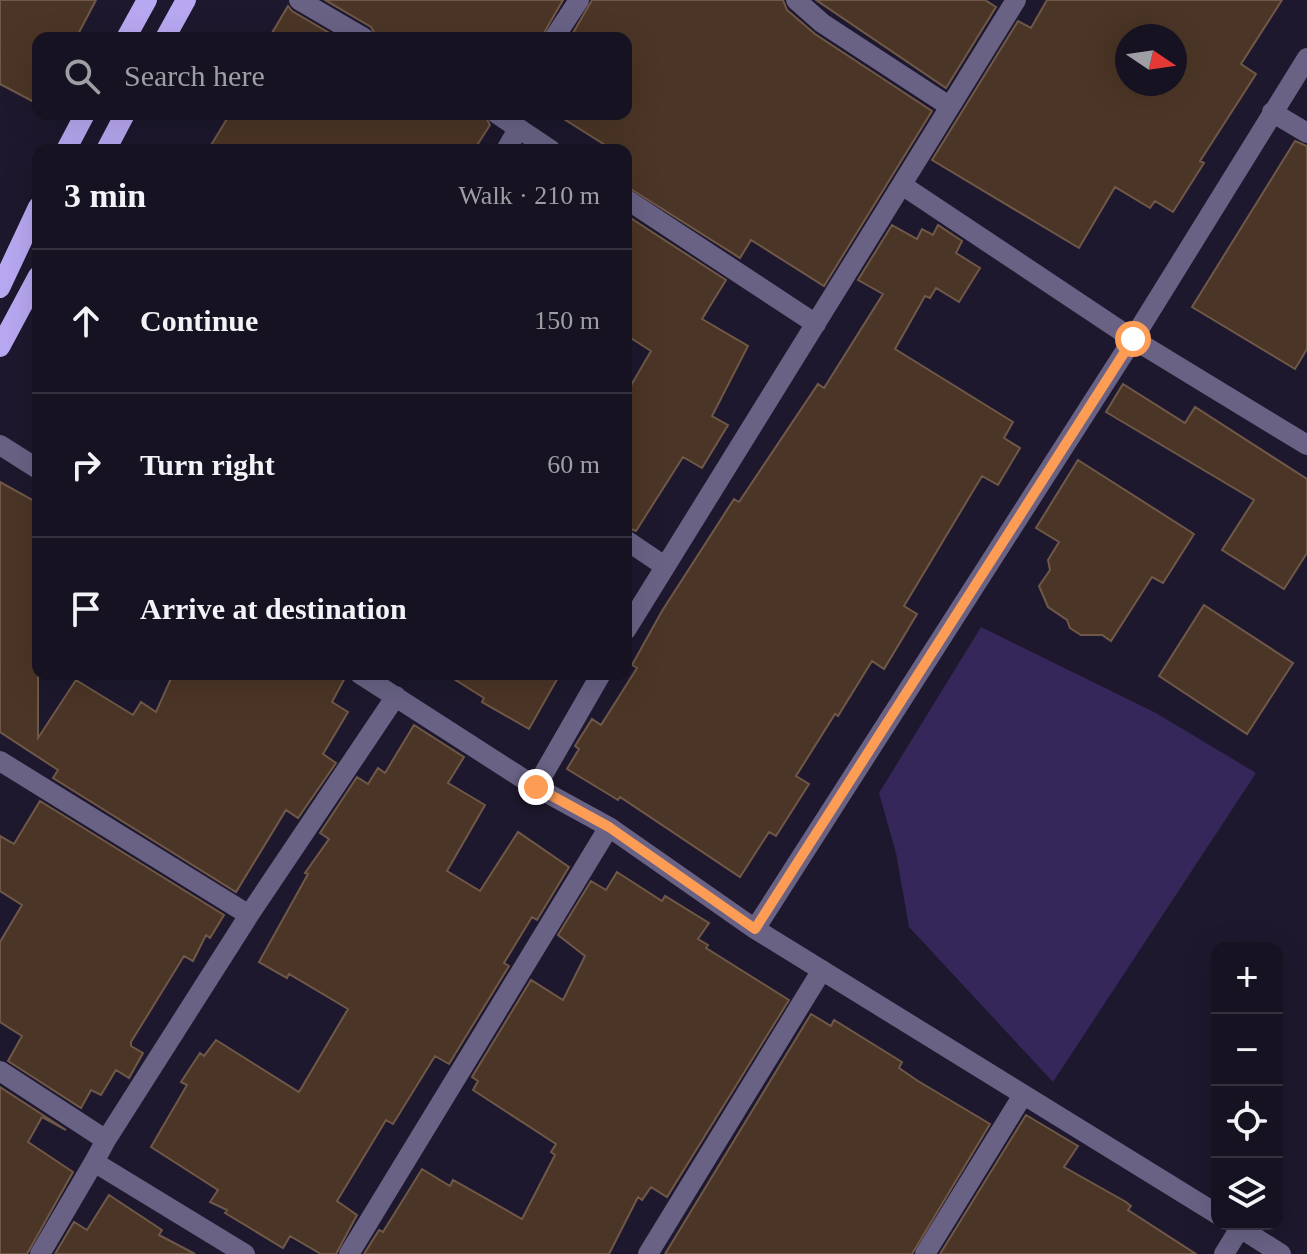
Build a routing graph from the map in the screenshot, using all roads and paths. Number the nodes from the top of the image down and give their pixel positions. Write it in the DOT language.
graph roads {
  1 [pos="147,0"];
  2 [pos="186,0"];
  3 [pos="299,0"];
  4 [pos="579,0"];
  5 [pos="796,0"];
  6 [pos="1016,0"];
  7 [pos="129,32"];
  8 [pos="168,32"];
  9 [pos="354,32"];
  10 [pos="558,32"];
  11 [pos="1307,58"];
  12 [pos="949,106"];
  13 [pos="1272,112"];
  14 [pos="82,120"];
  15 [pos="122,120"];
  16 [pos="506,120"];
  17 [pos="507,120"];
  18 [pos="1307,133"];
  19 [pos="69,144"];
  20 [pos="109,144"];
  21 [pos="506,144"];
  22 [pos="542,144"];
  23 [pos="902,185"];
  24 [pos="632,203"];
  25 [pos="32,220"];
  26 [pos="32,287"];
  27 [pos="0,288"];
  28 [pos="816,324"];
  29 [pos="1133,339"];
  30 [pos="0,347"];
  31 [pos="0,445"];
  32 [pos="1307,445"];
  33 [pos="32,465"];
  34 [pos="632,544"];
  35 [pos="663,565"];
  36 [pos="632,619"];
  37 [pos="370,680"];
  38 [pos="598,680"];
  39 [pos="396,696"];
  40 [pos="0,761"];
  41 [pos="536,787"];
  42 [pos="609,827"];
  43 [pos="249,915"];
  44 [pos="755,929"];
  45 [pos="822,970"];
  46 [pos="0,1071"];
  47 [pos="1023,1095"];
  48 [pos="106,1140"];
  49 [pos="94,1162"];
  50 [pos="1211,1210"];
  51 [pos="1235,1230"];
  52 [pos="1243,1230"];
  53 [pos="40,1254"];
  54 [pos="245,1254"];
  55 [pos="349,1254"];
  56 [pos="648,1254"];
  57 [pos="925,1254"];
  58 [pos="1224,1254"];
  59 [pos="1281,1254"];
  1 -- 7 [label="main road"];
  2 -- 8 [label="main road"];
  3 -- 9 [label="street"];
  4 -- 10 [label="street"];
  5 -- 12 [label="street"];
  6 -- 12 [label="street"];
  11 -- 13 [label="street"];
  12 -- 23 [label="street"];
  13 -- 18 [label="street"];
  13 -- 29 [label="street"];
  14 -- 19 [label="main road"];
  15 -- 20 [label="main road"];
  16 -- 21 [label="street"];
  17 -- 22 [label="street"];
  23 -- 28 [label="street"];
  23 -- 29 [label="street"];
  24 -- 28 [label="street"];
  25 -- 27 [label="main road"];
  26 -- 30 [label="main road"];
  28 -- 35 [label="street"];
  29 -- 32 [label="street"];
  29 -- 44 [label="street"];
  31 -- 33 [label="street"];
  34 -- 35 [label="street"];
  35 -- 36 [label="street"];
  37 -- 39 [label="street"];
  38 -- 41 [label="street"];
  39 -- 41 [label="street"];
  39 -- 43 [label="street"];
  40 -- 43 [label="street"];
  41 -- 42 [label="street"];
  42 -- 44 [label="street"];
  42 -- 55 [label="street"];
  43 -- 48 [label="street"];
  44 -- 45 [label="street"];
  45 -- 47 [label="street"];
  45 -- 56 [label="street"];
  46 -- 48 [label="street"];
  47 -- 50 [label="street"];
  47 -- 57 [label="street"];
  48 -- 49 [label="street"];
  49 -- 53 [label="street"];
  49 -- 54 [label="street"];
  51 -- 58 [label="street"];
  52 -- 59 [label="street"];
}
